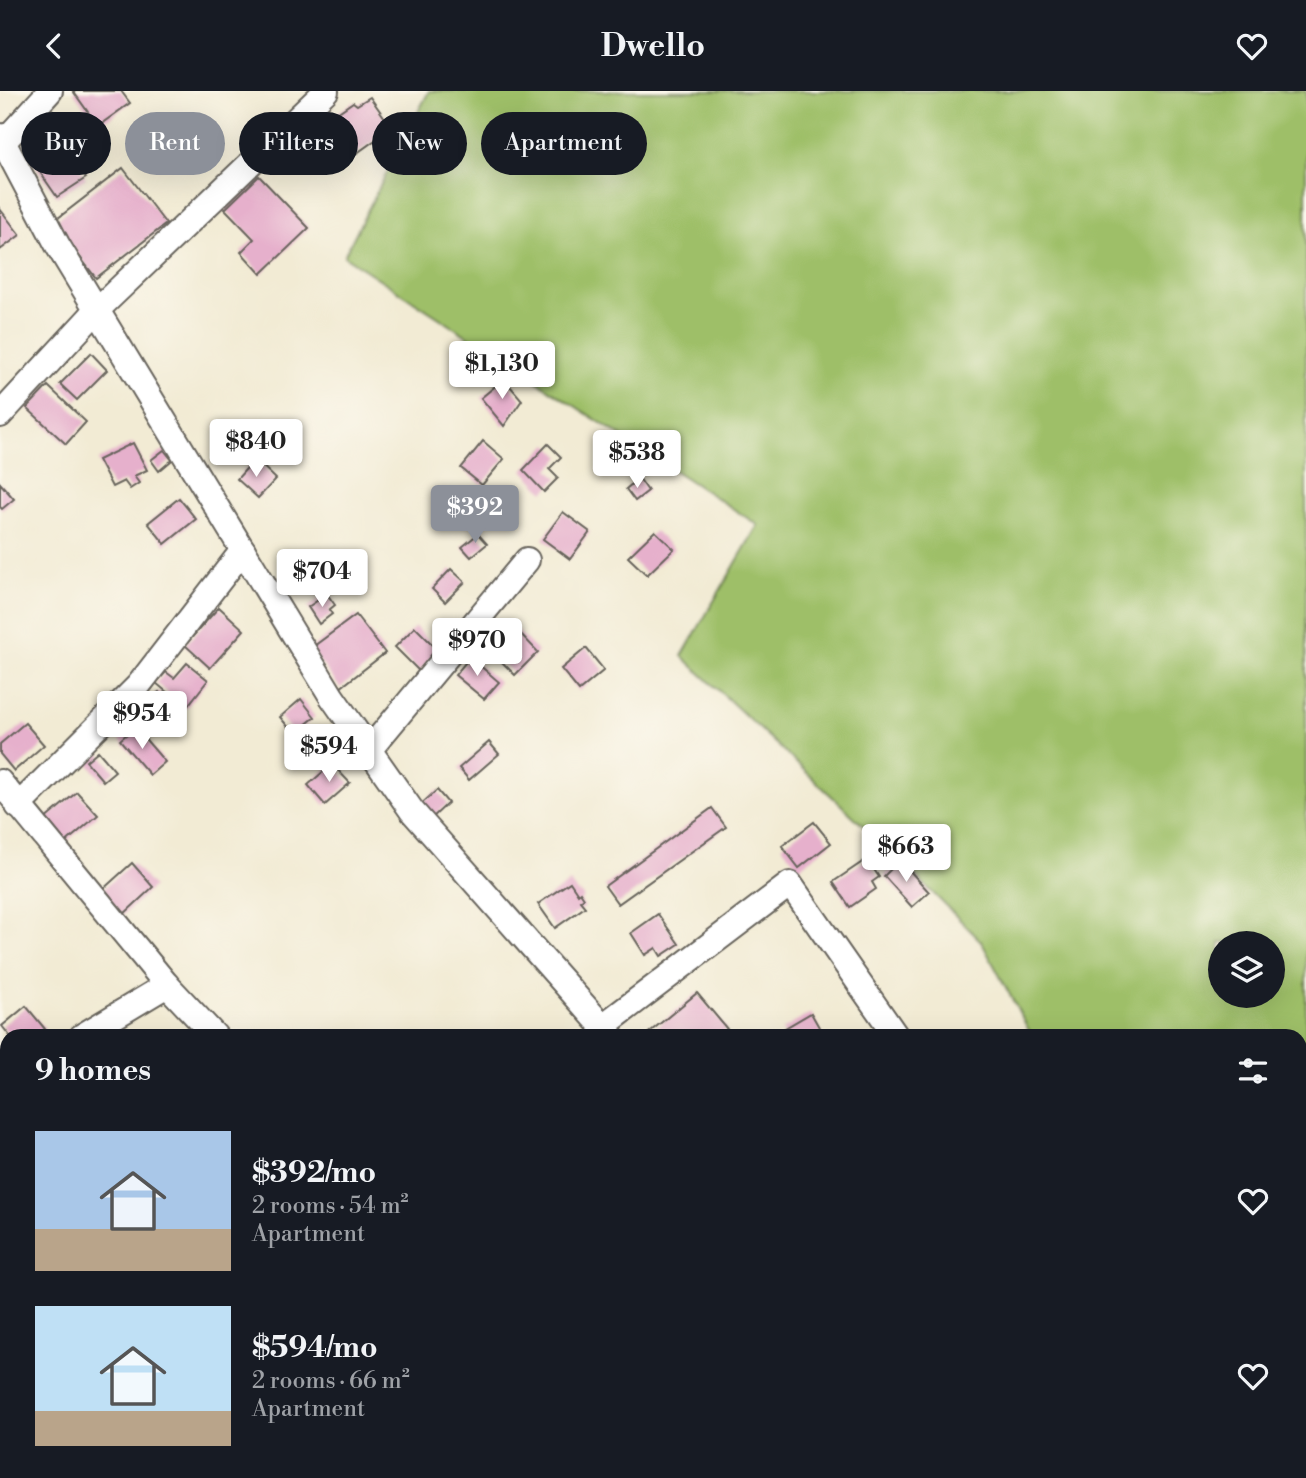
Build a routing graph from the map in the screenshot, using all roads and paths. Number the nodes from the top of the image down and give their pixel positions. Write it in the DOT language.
graph roads {
  1 [pos="50,91"];
  2 [pos="326,91"];
  3 [pos="1,142"];
  4 [pos="97,310"];
  5 [pos="0,415"];
  6 [pos="243,550"];
  7 [pos="527,560"];
  8 [pos="370,749"];
  9 [pos="0,782"];
  10 [pos="19,806"];
  11 [pos="167,985"];
  12 [pos="94,1029"];
  13 [pos="208,1029"];
  14 [pos="605,1029"];
  15 [pos="609,1029"];
  16 [pos="891,1029"];
  1 -- 3 [label="street"];
  2 -- 4 [label="street"];
  3 -- 4 [label="street"];
  4 -- 5 [label="street"];
  4 -- 6 [label="street"];
  6 -- 8 [label="street"];
  6 -- 10 [label="street"];
  7 -- 8 [label="street"];
  8 -- 14 [label="street"];
  9 -- 10 [label="street"];
  10 -- 11 [label="street"];
  11 -- 12 [label="street"];
  11 -- 13 [label="street"];
  15 -- 16 [label="street"];
}
